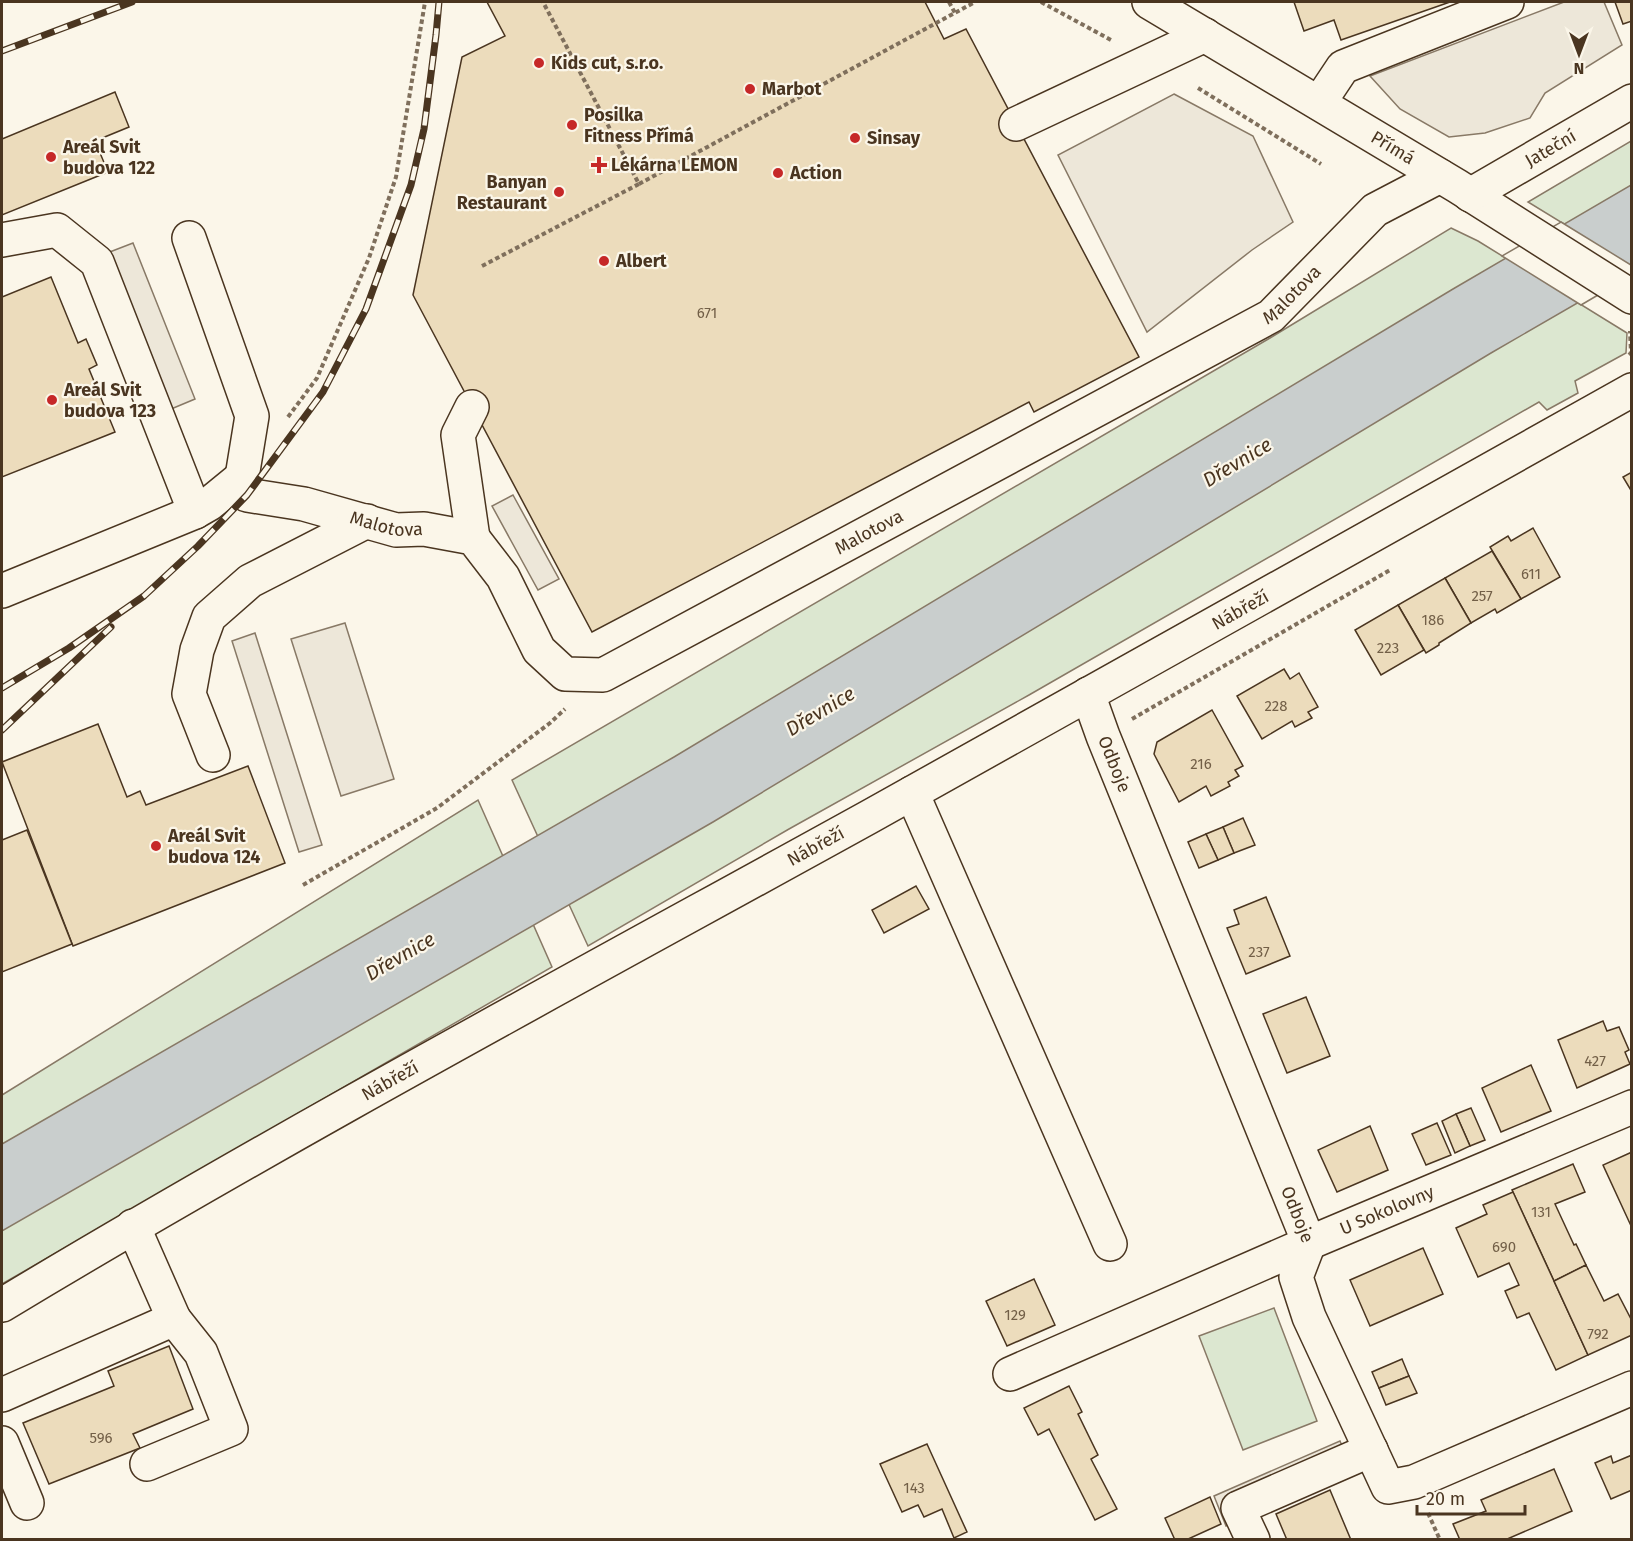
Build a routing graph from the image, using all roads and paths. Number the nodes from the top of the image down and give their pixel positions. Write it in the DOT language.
graph roads {
  1 [pos="425,2"];
  2 [pos="543,2"];
  3 [pos="949,2"];
  4 [pos="975,2"];
  5 [pos="1041,2"];
  6 [pos="1149,2"];
  7 [pos="1507,2"];
  8 [pos="955,13"];
  9 [pos="1205,35"];
  10 [pos="1114,42"];
  11 [pos="1198,88"];
  12 [pos="1632,101"];
  13 [pos="1319,103"];
  14 [pos="1016,124"];
  15 [pos="1321,164"];
  16 [pos="1440,176"];
  17 [pos="639,184"];
  18 [pos="1470,195"];
  19 [pos="189,238"];
  20 [pos="2,240"];
  21 [pos="482,266"];
  22 [pos="1632,297"];
  23 [pos="1632,390"];
  24 [pos="472,407"];
  25 [pos="283,423"];
  26 [pos="242,477"];
  27 [pos="195,512"];
  28 [pos="367,522"];
  29 [pos="473,538"];
  30 [pos="1398,565"];
  31 [pos="2,591"];
  32 [pos="603,675"];
  33 [pos="1088,694"];
  34 [pos="1103,736"];
  35 [pos="213,755"];
  36 [pos="912,793"];
  37 [pos="303,885"];
  38 [pos="1632,1107"];
  39 [pos="133,1226"];
  40 [pos="1309,1243"];
  41 [pos="1110,1244"];
  42 [pos="2,1305"];
  43 [pos="174,1319"];
  44 [pos="1010,1374"];
  45 [pos="1632,1388"];
  46 [pos="2,1395"];
  47 [pos="2,1443"];
  48 [pos="1371,1450"];
  49 [pos="147,1464"];
  50 [pos="27,1503"];
  51 [pos="1253,1539"];
  1 -- 25 [label="path"];
  2 -- 17 [label="path"];
  3 -- 8 [label="path"];
  4 -- 8 [label="path"];
  5 -- 10 [label="path"];
  6 -- 9 [label="street, Přímá"];
  7 -- 13 [label="street"];
  8 -- 17 [label="path"];
  9 -- 13 [label="street, Přímá"];
  9 -- 14 [label="street"];
  11 -- 15 [label="path"];
  12 -- 18 [label="street, Jateční"];
  13 -- 16 [label="street, Přímá"];
  16 -- 18 [label="street, Přímá"];
  16 -- 32 [label="street, Malotova"];
  17 -- 21 [label="path"];
  18 -- 22 [label="street, Přímá"];
  19 -- 26 [label="street"];
  20 -- 27 [label="street"];
  23 -- 33 [label="street, Nábřeží"];
  24 -- 29 [label="street"];
  26 -- 27 [label="street"];
  26 -- 28 [label="street, Malotova"];
  27 -- 31 [label="street"];
  28 -- 29 [label="street, Malotova"];
  28 -- 35 [label="street"];
  29 -- 32 [label="street, Malotova"];
  30 -- 34 [label="path"];
  32 -- 37 [label="path"];
  33 -- 34 [label="street, Odboje"];
  33 -- 36 [label="street, Nábřeží"];
  34 -- 40 [label="street, Odboje"];
  36 -- 39 [label="street, Nábřeží"];
  36 -- 41 [label="street"];
  38 -- 40 [label="street, U Sokolovny"];
  39 -- 42 [label="street, Nábřeží"];
  39 -- 43 [label="street"];
  40 -- 44 [label="street, U Sokolovny"];
  40 -- 48 [label="street, Odboje"];
  43 -- 46 [label="street"];
  43 -- 49 [label="street"];
  45 -- 48 [label="street, Odboje"];
  47 -- 50 [label="street"];
  48 -- 51 [label="street"];
}
